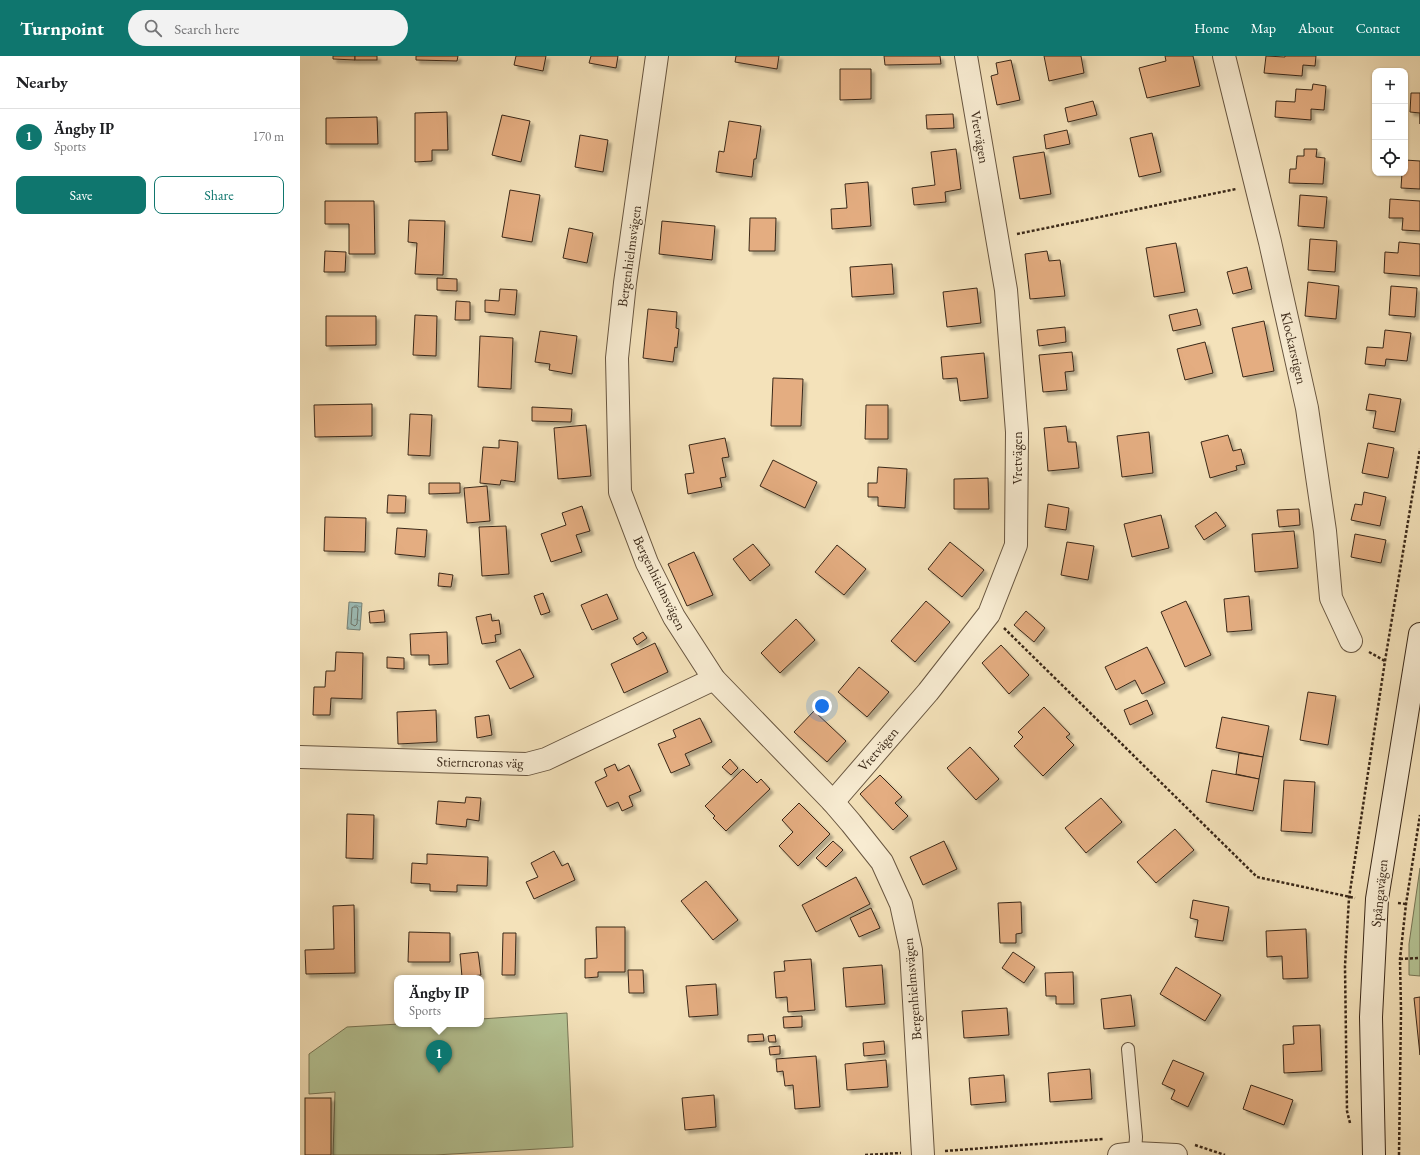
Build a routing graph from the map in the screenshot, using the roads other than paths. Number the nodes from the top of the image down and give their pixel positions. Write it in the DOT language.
graph roads {
  1 [pos="657,56"];
  2 [pos="966,56"];
  3 [pos="1224,56"];
  4 [pos="1420,634"];
  5 [pos="1351,641"];
  6 [pos="714,679"];
  7 [pos="300,757"];
  8 [pos="832,802"];
  9 [pos="1128,1049"];
  10 [pos="923,1146"];
  11 [pos="1130,1148"];
  12 [pos="1185,1150"];
  13 [pos="1374,1155"];
  1 -- 6 [label="street, Bergenhielmsvägen"];
  2 -- 8 [label="street, Vretvägen"];
  3 -- 5 [label="street, Klockarstigen"];
  4 -- 13 [label="street, Spångavägen"];
  6 -- 7 [label="street, Stierncronas väg"];
  6 -- 8 [label="street, Bergenhielmsvägen"];
  8 -- 10 [label="street, Bergenhielmsvägen"];
  9 -- 11 [label="lane"];
  11 -- 12 [label="street"];
}
